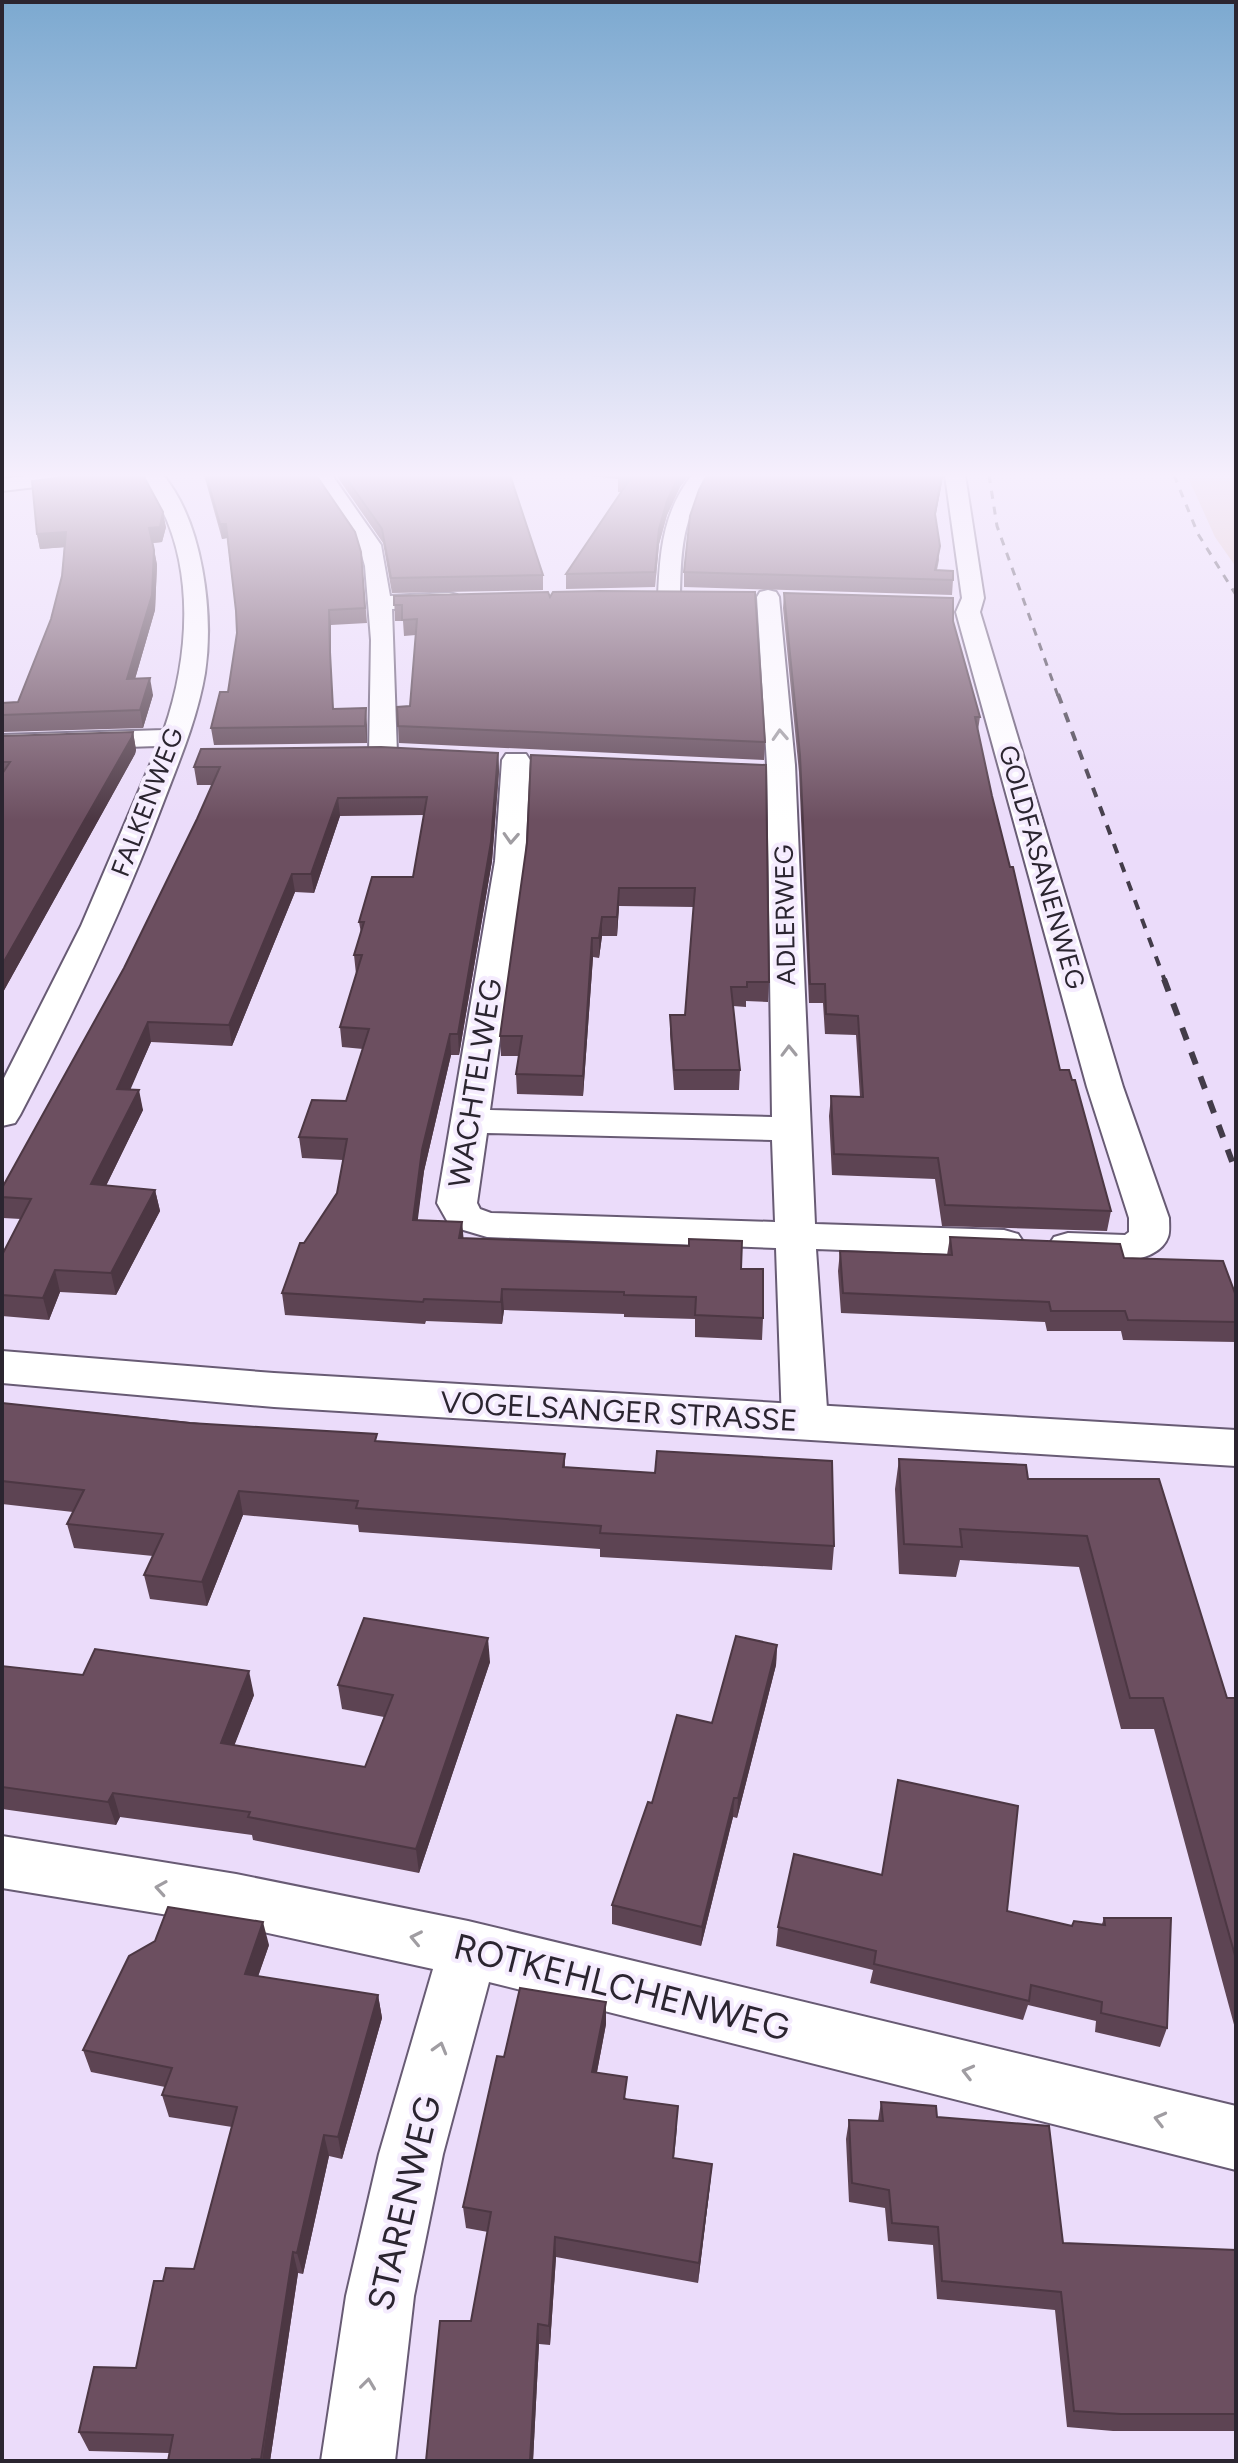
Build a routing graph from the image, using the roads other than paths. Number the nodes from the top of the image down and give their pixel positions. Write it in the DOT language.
graph roads {
  1 [pos="194,590"];
  2 [pos="377,590"];
  3 [pos="662,590"];
  4 [pos="972,590"];
  5 [pos="697,596"];
  6 [pos="765,597"];
  7 [pos="467,599"];
  8 [pos="379,603"];
  9 [pos="2,743"];
  10 [pos="177,750"];
  11 [pos="352,754"];
  12 [pos="383,754"];
  13 [pos="413,755"];
  14 [pos="516,760"];
  15 [pos="2,1115"];
  16 [pos="468,1121"];
  17 [pos="790,1129"];
  18 [pos="796,1234"];
  19 [pos="2,1367"];
  20 [pos="805,1423"];
  21 [pos="1234,1454"];
  22 [pos="2,1862"];
  23 [pos="468,1949"];
  24 [pos="1236,2138"];
  25 [pos="358,2461"];
  1 -- 10 [label="street, FALKENWEG"];
  2 -- 8 [label="street"];
  3 -- 5 [label="street"];
  4 -- 18 [label="street, GOLDFASANENWEG"];
  17 -- 6 [label="street, ADLERWEG, one-way"];
  7 -- 8 [label="street"];
  8 -- 12 [label="street"];
  9 -- 10 [label="street"];
  10 -- 15 [label="street, FALKENWEG"];
  11 -- 12 [label="street"];
  12 -- 13 [label="street"];
  14 -- 16 [label="street, WACHTELWEG, one-way"];
  16 -- 17 [label="street"];
  16 -- 18 [label="street, WACHTELWEG"];
  17 -- 18 [label="street, ADLERWEG"];
  18 -- 20 [label="street, ADLERWEG"];
  19 -- 20 [label="street, VOGELSANGER STRASSE"];
  20 -- 21 [label="street, VOGELSANGER STRASSE"];
  23 -- 22 [label="street, ROTKEHLCHENWEG, one-way"];
  24 -- 23 [label="street, ROTKEHLCHENWEG, one-way"];
  25 -- 23 [label="street, STARENWEG, one-way"];
}
